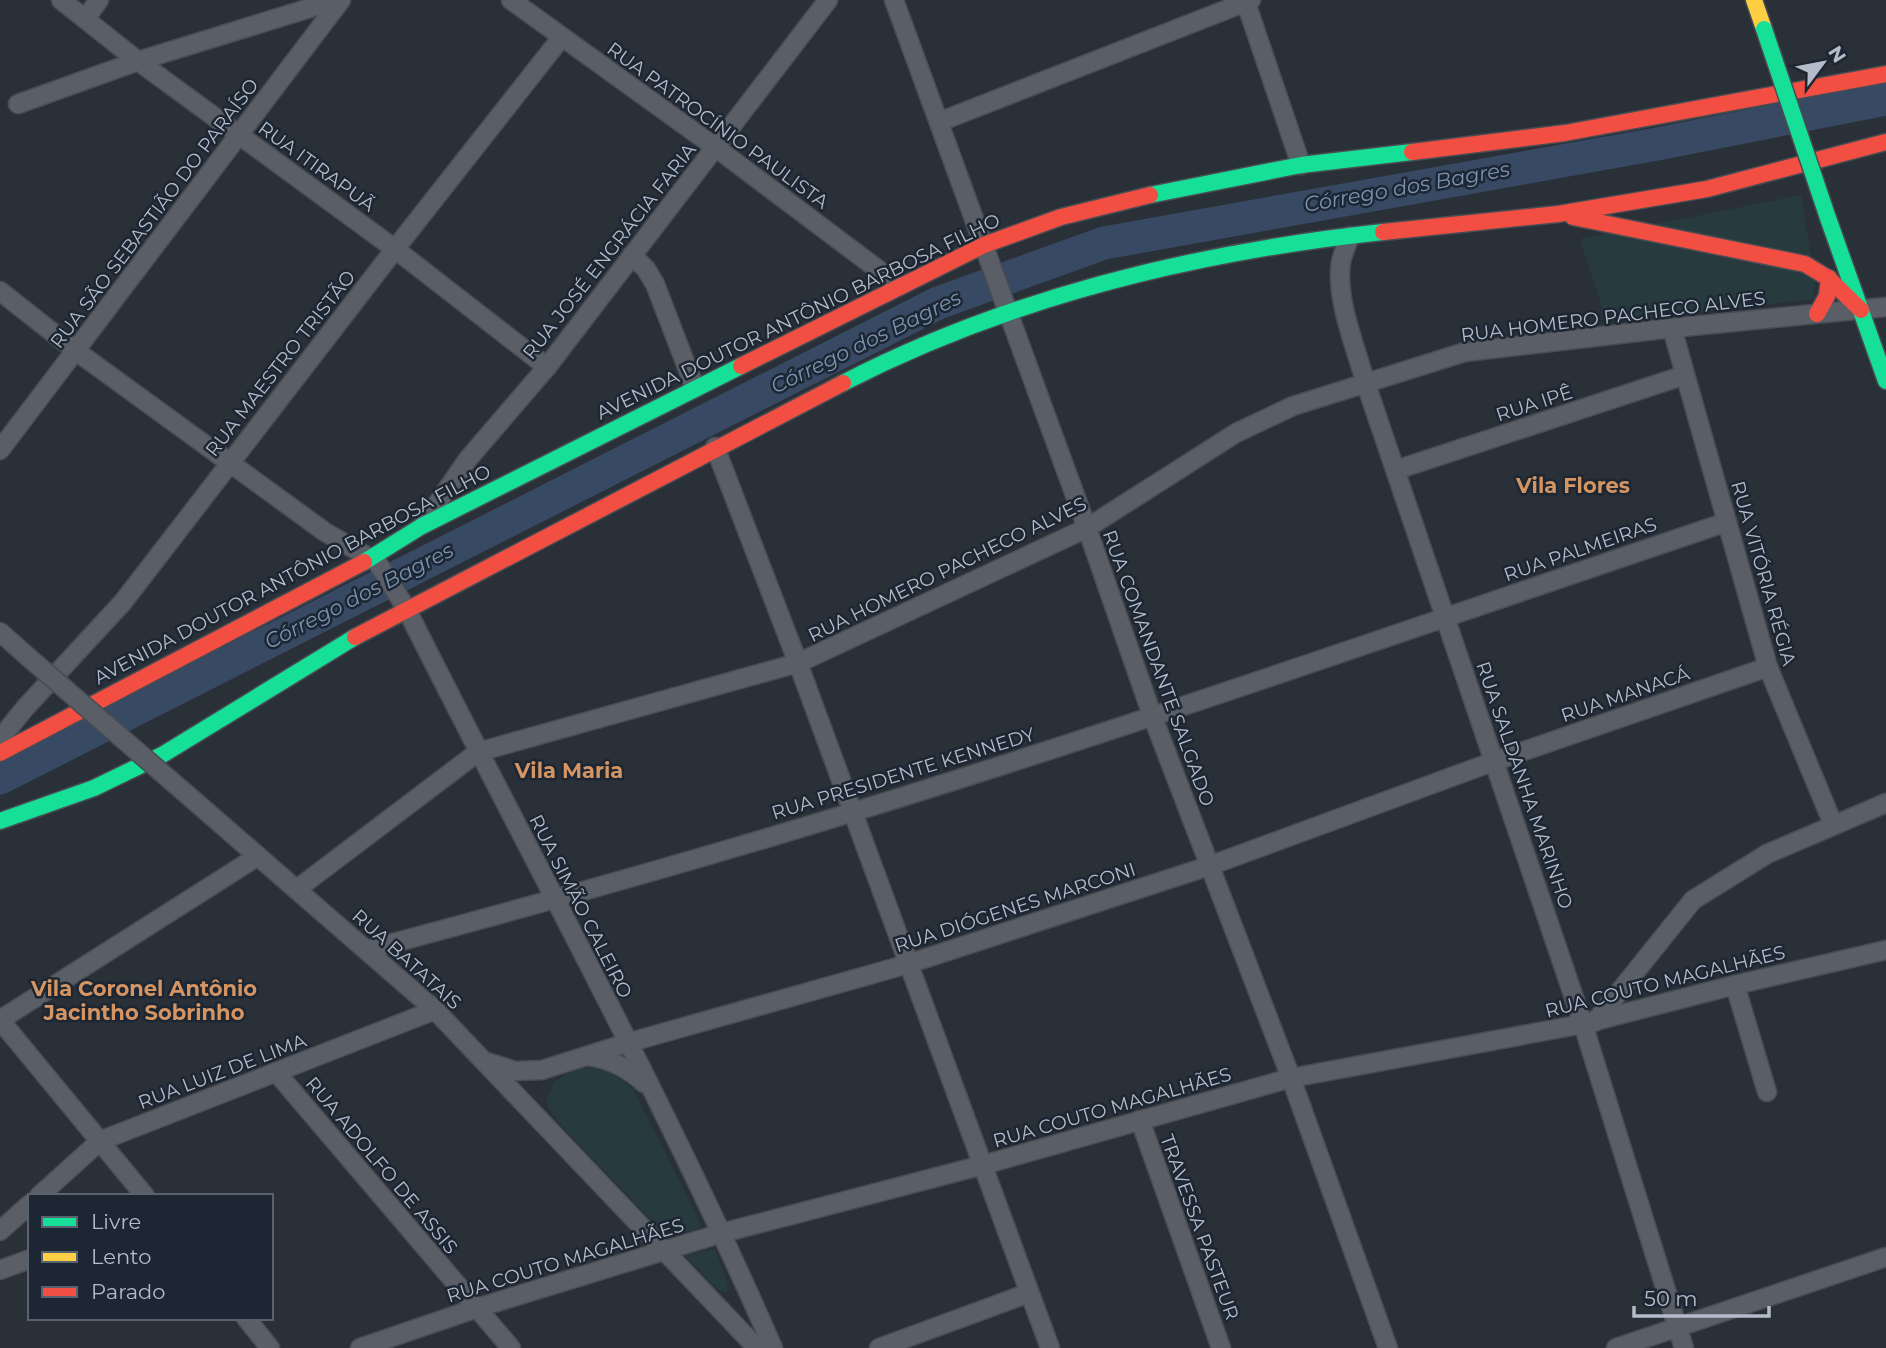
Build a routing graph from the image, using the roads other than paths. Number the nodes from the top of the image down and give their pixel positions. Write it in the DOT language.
graph roads {
  1 [pos="61,0"];
  2 [pos="99,0"];
  3 [pos="339,0"];
  4 [pos="510,0"];
  5 [pos="828,0"];
  6 [pos="894,0"];
  7 [pos="1247,0"];
  8 [pos="1754,0"];
  9 [pos="85,19"];
  10 [pos="561,38"];
  11 [pos="138,61"];
  12 [pos="1886,74"];
  13 [pos="18,104"];
  14 [pos="939,122"];
  15 [pos="239,135"];
  16 [pos="1886,142"];
  17 [pos="715,147"];
  18 [pos="1301,164"];
  19 [pos="1558,214"];
  20 [pos="1350,236"];
  21 [pos="984,245"];
  22 [pos="395,248"];
  23 [pos="632,255"];
  24 [pos="1829,278"];
  25 [pos="900,286"];
  26 [pos="0,291"];
  27 [pos="1005,306"];
  28 [pos="1886,307"];
  29 [pos="1861,310"];
  30 [pos="1817,314"];
  31 [pos="1672,328"];
  32 [pos="76,351"];
  33 [pos="547,367"];
  34 [pos="1685,375"];
  35 [pos="1886,381"];
  36 [pos="1366,384"];
  37 [pos="695,388"];
  38 [pos="715,447"];
  39 [pos="0,450"];
  40 [pos="230,463"];
  41 [pos="1396,470"];
  42 [pos="1727,522"];
  43 [pos="422,526"];
  44 [pos="1087,528"];
  45 [pos="377,563"];
  46 [pos="403,603"];
  47 [pos="1446,616"];
  48 [pos="0,632"];
  49 [pos="798,663"];
  50 [pos="1768,667"];
  51 [pos="25,708"];
  52 [pos="1152,715"];
  53 [pos="38,733"];
  54 [pos="0,739"];
  55 [pos="478,752"];
  56 [pos="0,753"];
  57 [pos="1495,761"];
  58 [pos="1886,803"];
  59 [pos="852,812"];
  60 [pos="0,821"];
  61 [pos="1833,824"];
  62 [pos="257,856"];
  63 [pos="1209,866"];
  64 [pos="297,889"];
  65 [pos="556,900"];
  66 [pos="367,950"];
  67 [pos="1886,950"];
  68 [pos="908,964"];
  69 [pos="1735,985"];
  70 [pos="435,1010"];
  71 [pos="613,1015"];
  72 [pos="0,1020"];
  73 [pos="1589,1023"];
  74 [pos="627,1043"];
  75 [pos="595,1053"];
  76 [pos="487,1062"];
  77 [pos="542,1070"];
  78 [pos="276,1072"];
  79 [pos="1291,1078"];
  80 [pos="651,1091"];
  81 [pos="1767,1092"];
  82 [pos="527,1106"];
  83 [pos="1140,1120"];
  84 [pos="100,1141"];
  85 [pos="983,1165"];
  86 [pos="41,1194"];
  87 [pos="143,1194"];
  88 [pos="28,1206"];
  89 [pos="0,1231"];
  90 [pos="722,1233"];
  91 [pos="665,1251"];
  92 [pos="1886,1257"];
  93 [pos="28,1260"];
  94 [pos="0,1270"];
  95 [pos="1029,1293"];
  96 [pos="477,1308"];
  97 [pos="248,1320"];
  98 [pos="1677,1327"];
  99 [pos="270,1348"];
  100 [pos="360,1348"];
  101 [pos="511,1348"];
  102 [pos="757,1348"];
  103 [pos="773,1348"];
  104 [pos="879,1348"];
  105 [pos="1049,1348"];
  106 [pos="1221,1348"];
  107 [pos="1388,1348"];
  108 [pos="1616,1348"];
  109 [pos="1684,1348"];
  1 -- 9 [label="street, RUA ITIRAPUÃ"];
  2 -- 9 [label="street"];
  3 -- 11 [label="street"];
  3 -- 15 [label="street, RUA SÃO SEBASTIÃO DO PARAÍSO"];
  4 -- 10 [label="street, RUA PATROCÍNIO PAULISTA"];
  5 -- 17 [label="street, RUA JOSÉ ENGRÁCIA FARIA"];
  6 -- 14 [label="street, RUA COMANDANTE SALGADO"];
  7 -- 14 [label="street"];
  7 -- 18 [label="street"];
  8 -- 29 [label="main road, bridge"];
  9 -- 11 [label="street, RUA ITIRAPUÃ"];
  10 -- 17 [label="street, RUA PATROCÍNIO PAULISTA"];
  10 -- 22 [label="street, RUA MAESTRO TRISTÃO"];
  11 -- 13 [label="street"];
  11 -- 15 [label="street, RUA ITIRAPUÃ"];
  12 -- 18 [label="main road, AVENIDA DOUTOR ANTÔNIO BARBOSA FILHO"];
  14 -- 21 [label="street, RUA COMANDANTE SALGADO"];
  15 -- 22 [label="street, RUA ITIRAPUÃ"];
  15 -- 32 [label="street, RUA SÃO SEBASTIÃO DO PARAÍSO"];
  16 -- 19 [label="main road"];
  17 -- 23 [label="street, RUA JOSÉ ENGRÁCIA FARIA"];
  17 -- 25 [label="street, RUA PATROCÍNIO PAULISTA"];
  18 -- 21 [label="main road, AVENIDA DOUTOR ANTÔNIO BARBOSA FILHO"];
  19 -- 20 [label="main road"];
  19 -- 24 [label="main road"];
  20 -- 27 [label="main road"];
  20 -- 36 [label="street, RUA SALDANHA MARINHO"];
  21 -- 25 [label="main road, AVENIDA DOUTOR ANTÔNIO BARBOSA FILHO"];
  21 -- 27 [label="street, RUA COMANDANTE SALGADO"];
  22 -- 33 [label="street, RUA ITIRAPUÃ"];
  22 -- 40 [label="street, RUA MAESTRO TRISTÃO"];
  23 -- 33 [label="street, RUA JOSÉ ENGRÁCIA FARIA"];
  23 -- 37 [label="street"];
  24 -- 29 [label="main road"];
  24 -- 30 [label="main road"];
  25 -- 37 [label="main road, AVENIDA DOUTOR ANTÔNIO BARBOSA FILHO"];
  26 -- 32 [label="street"];
  27 -- 38 [label="main road"];
  27 -- 44 [label="street, RUA COMANDANTE SALGADO"];
  28 -- 29 [label="street, RUA HOMERO PACHECO ALVES"];
  29 -- 30 [label="street, RUA HOMERO PACHECO ALVES"];
  29 -- 35 [label="main road"];
  30 -- 31 [label="street, RUA HOMERO PACHECO ALVES"];
  31 -- 34 [label="street, RUA VITÓRIA RÉGIA"];
  31 -- 36 [label="street, RUA HOMERO PACHECO ALVES"];
  32 -- 39 [label="street, RUA SÃO SEBASTIÃO DO PARAÍSO"];
  32 -- 40 [label="street"];
  33 -- 43 [label="street, RUA JOSÉ ENGRÁCIA FARIA"];
  34 -- 41 [label="street, RUA IPÊ"];
  34 -- 42 [label="street, RUA VITÓRIA RÉGIA"];
  36 -- 41 [label="street, RUA SALDANHA MARINHO"];
  36 -- 44 [label="street, RUA HOMERO PACHECO ALVES"];
  37 -- 43 [label="main road, AVENIDA DOUTOR ANTÔNIO BARBOSA FILHO"];
  38 -- 46 [label="main road"];
  38 -- 49 [label="street"];
  40 -- 45 [label="street"];
  40 -- 51 [label="street, RUA MAESTRO TRISTÃO"];
  41 -- 47 [label="street, RUA SALDANHA MARINHO"];
  42 -- 47 [label="street, RUA PALMEIRAS"];
  42 -- 50 [label="street, RUA VITÓRIA RÉGIA"];
  43 -- 45 [label="main road, AVENIDA DOUTOR ANTÔNIO BARBOSA FILHO"];
  44 -- 49 [label="street, RUA HOMERO PACHECO ALVES"];
  44 -- 52 [label="street, RUA COMANDANTE SALGADO"];
  45 -- 46 [label="street, RUA SIMÃO CALEIRO"];
  45 -- 53 [label="main road, AVENIDA DOUTOR ANTÔNIO BARBOSA FILHO"];
  46 -- 55 [label="street, RUA SIMÃO CALEIRO"];
  46 -- 60 [label="main road"];
  47 -- 52 [label="street, RUA PRESIDENTE KENNEDY"];
  47 -- 57 [label="street, RUA SALDANHA MARINHO"];
  48 -- 62 [label="street, RUA BATATAIS, bridge"];
  49 -- 55 [label="street, RUA HOMERO PACHECO ALVES"];
  49 -- 59 [label="street"];
  50 -- 57 [label="street, RUA MANACÁ"];
  50 -- 61 [label="street, RUA VITÓRIA RÉGIA"];
  51 -- 53 [label="street"];
  51 -- 54 [label="street, RUA MAESTRO TRISTÃO"];
  52 -- 59 [label="street, RUA PRESIDENTE KENNEDY"];
  52 -- 63 [label="street, RUA COMANDANTE SALGADO"];
  53 -- 56 [label="main road, AVENIDA DOUTOR ANTÔNIO BARBOSA FILHO"];
  55 -- 64 [label="street, RUA HOMERO PACHECO ALVES"];
  55 -- 65 [label="street, RUA SIMÃO CALEIRO"];
  57 -- 63 [label="street, RUA DIÓGENES MARCONI"];
  57 -- 73 [label="street, RUA SALDANHA MARINHO"];
  58 -- 61 [label="street"];
  59 -- 65 [label="street, RUA PRESIDENTE KENNEDY"];
  59 -- 68 [label="street"];
  61 -- 73 [label="street"];
  62 -- 64 [label="street, RUA BATATAIS"];
  62 -- 72 [label="street"];
  63 -- 68 [label="street, RUA DIÓGENES MARCONI"];
  63 -- 79 [label="street, RUA COMANDANTE SALGADO"];
  64 -- 66 [label="street, RUA BATATAIS"];
  65 -- 66 [label="street, RUA PRESIDENTE KENNEDY"];
  65 -- 71 [label="street, RUA SIMÃO CALEIRO"];
  66 -- 70 [label="street, RUA BATATAIS"];
  67 -- 69 [label="street, RUA COUTO MAGALHÃES"];
  68 -- 74 [label="street, RUA DIÓGENES MARCONI"];
  68 -- 85 [label="street"];
  69 -- 73 [label="street, RUA COUTO MAGALHÃES"];
  69 -- 81 [label="street"];
  70 -- 76 [label="street, RUA BATATAIS"];
  70 -- 78 [label="street, RUA LUIZ DE LIMA"];
  71 -- 74 [label="street, RUA SIMÃO CALEIRO"];
  71 -- 75 [label="street, RUA SIMÃO CALEIRO"];
  72 -- 84 [label="street"];
  73 -- 79 [label="street, RUA COUTO MAGALHÃES"];
  73 -- 98 [label="street, RUA SALDANHA MARINHO"];
  74 -- 75 [label="street, RUA DIÓGENES MARCONI"];
  74 -- 80 [label="street, RUA SIMÃO CALEIRO"];
  75 -- 77 [label="street, RUA DIÓGENES MARCONI"];
  75 -- 80 [label="street, RUA SIMÃO CALEIRO"];
  76 -- 77 [label="street, RUA DIÓGENES MARCONI"];
  76 -- 82 [label="street, RUA BATATAIS"];
  77 -- 82 [label="street"];
  78 -- 84 [label="street, RUA LUIZ DE LIMA"];
  78 -- 96 [label="street, RUA ADOLFO DE ASSIS"];
  79 -- 83 [label="street, RUA COUTO MAGALHÃES"];
  79 -- 107 [label="street, RUA COMANDANTE SALGADO"];
  80 -- 90 [label="street, RUA SIMÃO CALEIRO"];
  82 -- 91 [label="street, RUA BATATAIS"];
  83 -- 85 [label="street, RUA COUTO MAGALHÃES"];
  83 -- 106 [label="street, TRAVESSA PASTEUR"];
  84 -- 86 [label="street, RUA LUIZ DE LIMA"];
  84 -- 87 [label="street"];
  85 -- 90 [label="street, RUA COUTO MAGALHÃES"];
  85 -- 95 [label="street"];
  88 -- 89 [label="street"];
  90 -- 91 [label="street, RUA COUTO MAGALHÃES"];
  90 -- 103 [label="street, RUA SIMÃO CALEIRO"];
  91 -- 96 [label="street, RUA COUTO MAGALHÃES"];
  91 -- 102 [label="street, RUA BATATAIS"];
  92 -- 98 [label="street"];
  93 -- 94 [label="street"];
  95 -- 104 [label="street"];
  95 -- 105 [label="street"];
  96 -- 100 [label="street, RUA COUTO MAGALHÃES"];
  96 -- 101 [label="street, RUA ADOLFO DE ASSIS"];
  97 -- 99 [label="street"];
  98 -- 108 [label="street"];
  98 -- 109 [label="street, RUA SALDANHA MARINHO"];
}
